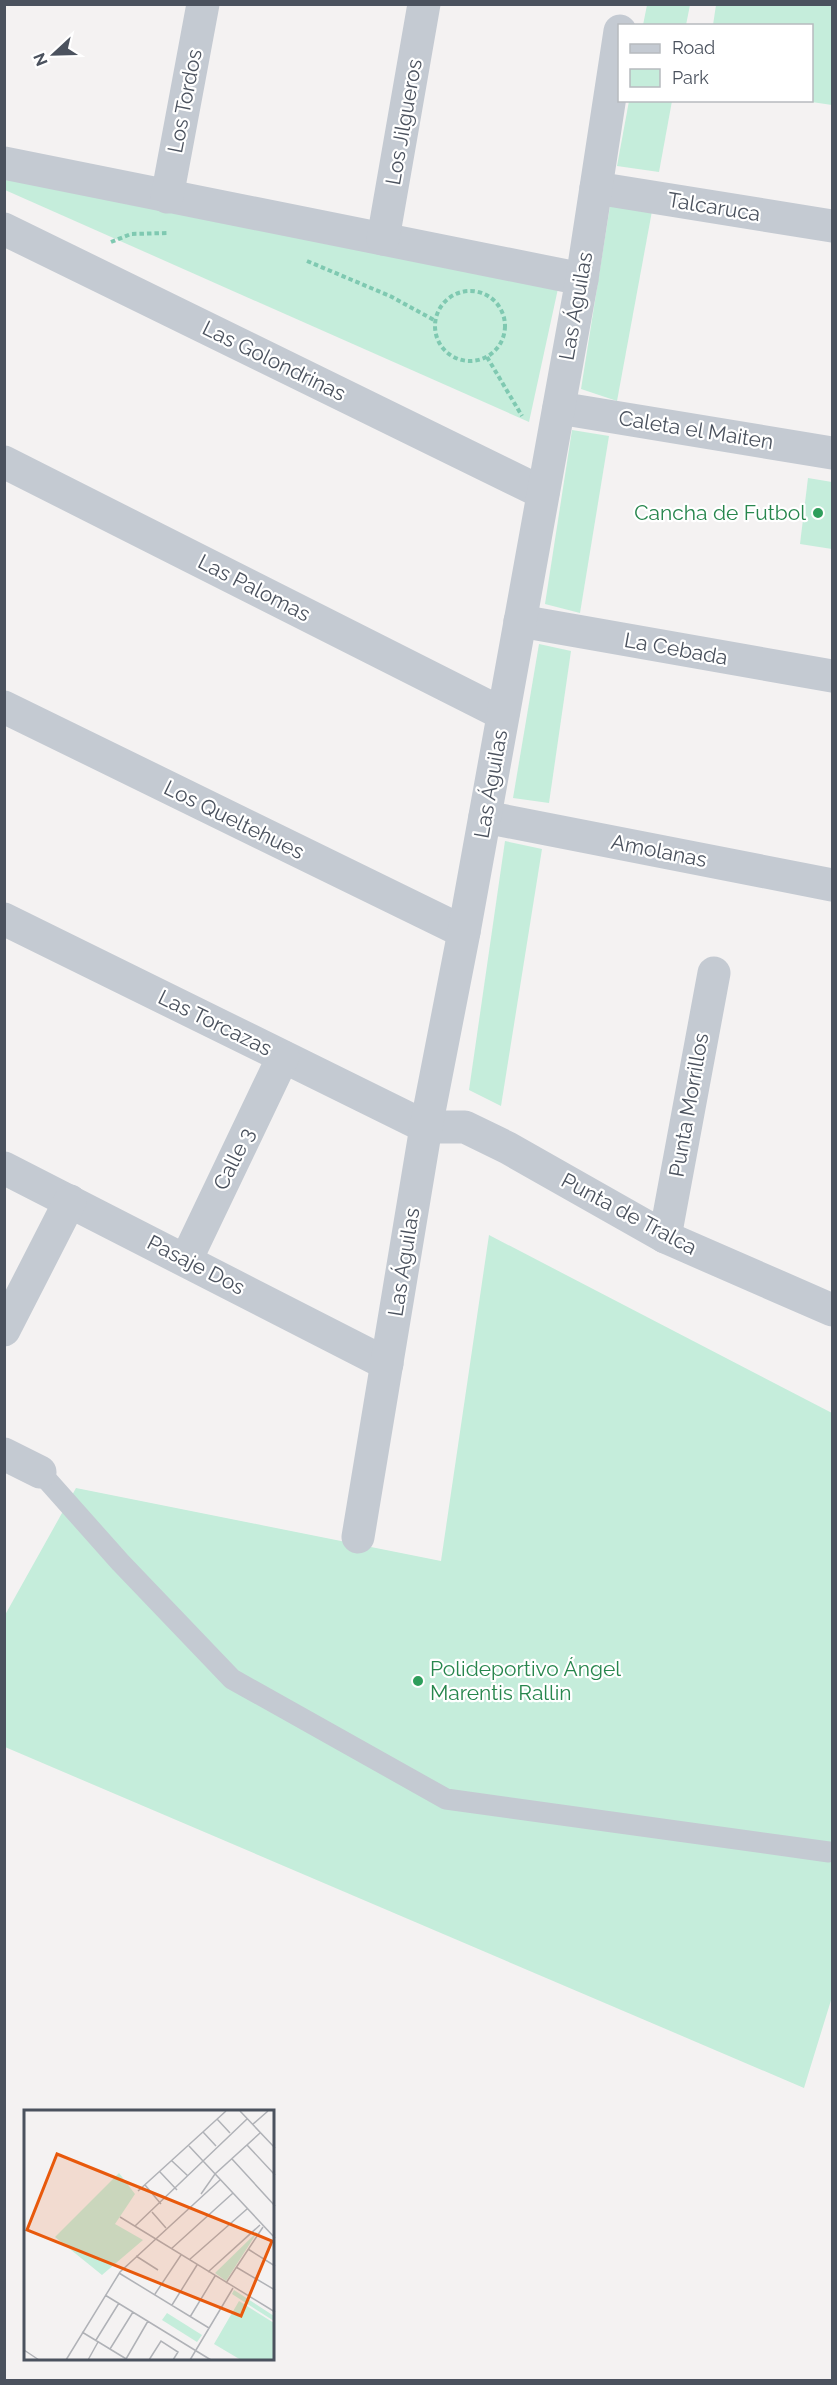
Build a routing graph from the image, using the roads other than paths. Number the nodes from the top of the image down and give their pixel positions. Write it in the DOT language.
graph roads {
  1 [pos="203,4"];
  2 [pos="424,4"];
  3 [pos="624,4"];
  4 [pos="620,24"];
  5 [pos="618,44"];
  6 [pos="4,163"];
  7 [pos="596,188"];
  8 [pos="167,197"];
  9 [pos="832,226"];
  10 [pos="4,228"];
  11 [pos="383,239"];
  12 [pos="582,279"];
  13 [pos="559,408"];
  14 [pos="832,453"];
  15 [pos="4,462"];
  16 [pos="546,478"];
  17 [pos="520,621"];
  18 [pos="832,676"];
  19 [pos="4,707"];
  20 [pos="503,714"];
  21 [pos="485,818"];
  22 [pos="832,885"];
  23 [pos="4,919"];
  24 [pos="465,932"];
  25 [pos="714,973"];
  26 [pos="283,1057"];
  27 [pos="426,1127"];
  28 [pos="4,1167"];
  29 [pos="70,1201"];
  30 [pos="665,1237"];
  31 [pos="186,1260"];
  32 [pos="832,1310"];
  33 [pos="4,1330"];
  34 [pos="387,1364"];
  35 [pos="4,1454"];
  36 [pos="40,1472"];
  37 [pos="358,1537"];
  38 [pos="829,1852"];
  1 -- 8 [label="street, Los Tordos"];
  2 -- 11 [label="street, Los Jilgueros"];
  3 -- 4 [label="street"];
  5 -- 7 [label="street, Las Águilas"];
  6 -- 8 [label="street"];
  7 -- 9 [label="street, Talcaruca"];
  7 -- 12 [label="street, Las Águilas"];
  8 -- 11 [label="street"];
  10 -- 16 [label="street, Las Golondrinas"];
  11 -- 12 [label="street"];
  12 -- 13 [label="street, Las Águilas"];
  13 -- 14 [label="street, Caleta el Maiten"];
  13 -- 16 [label="street, Las Águilas"];
  15 -- 20 [label="street, Las Palomas"];
  16 -- 17 [label="street, Las Águilas"];
  17 -- 18 [label="street, La Cebada"];
  17 -- 20 [label="street, Las Águilas"];
  19 -- 24 [label="street, Los Queltehues"];
  20 -- 21 [label="street, Las Águilas"];
  21 -- 22 [label="street, Amolanas"];
  21 -- 24 [label="street, Las Águilas"];
  23 -- 26 [label="street, Las Torcazas"];
  24 -- 27 [label="street, Las Águilas"];
  25 -- 30 [label="street, Punta Morrillos"];
  26 -- 27 [label="street, Las Torcazas"];
  26 -- 31 [label="street, Calle 3"];
  27 -- 30 [label="street, Punta de Tralca"];
  27 -- 34 [label="street, Las Águilas"];
  28 -- 29 [label="street, Pasaje Dos"];
  29 -- 31 [label="street, Pasaje Dos"];
  29 -- 33 [label="street"];
  30 -- 32 [label="street, Punta de Tralca"];
  31 -- 34 [label="street, Pasaje Dos"];
  34 -- 37 [label="street, Las Águilas"];
  35 -- 36 [label="street"];
  36 -- 38 [label="lane"];
}
